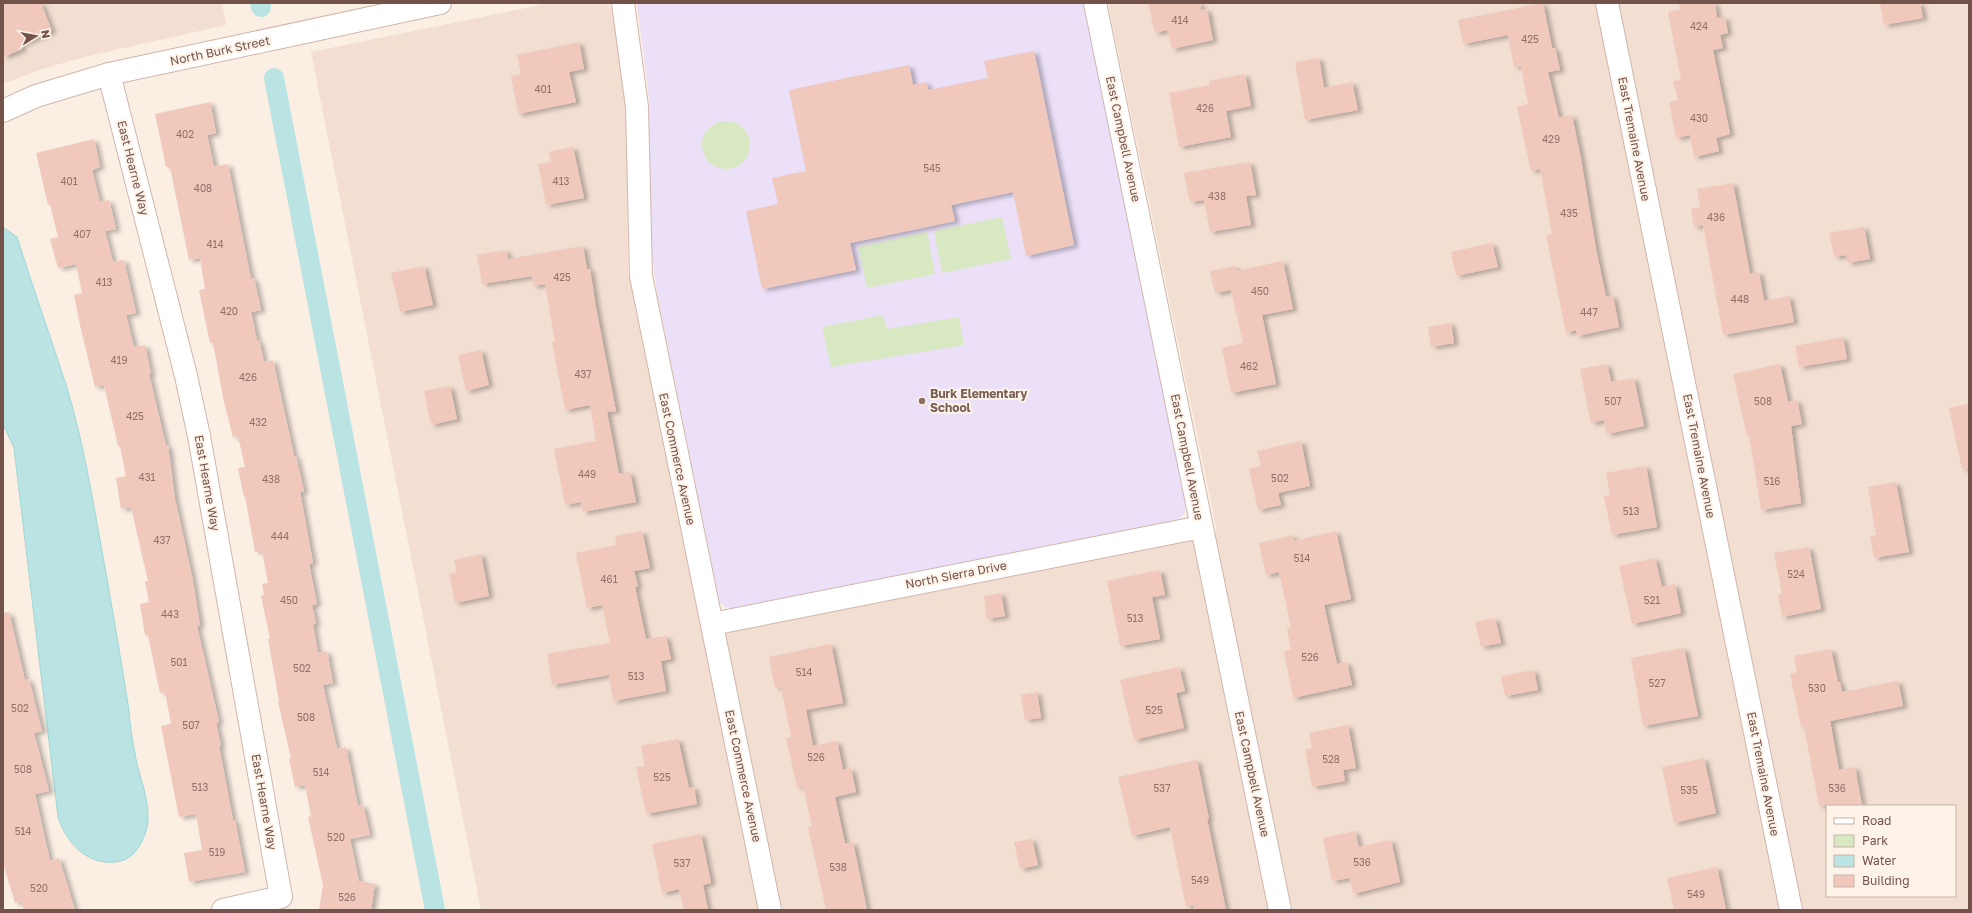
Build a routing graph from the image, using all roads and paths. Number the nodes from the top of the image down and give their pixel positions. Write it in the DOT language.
graph roads {
  1 [pos="440,3"];
  2 [pos="623,3"];
  3 [pos="1095,3"];
  4 [pos="1607,3"];
  5 [pos="109,74"];
  6 [pos="3,111"];
  7 [pos="1201,526"];
  8 [pos="712,624"];
  9 [pos="223,910"];
  10 [pos="770,910"];
  11 [pos="1280,910"];
  12 [pos="1791,910"];
  1 -- 5 [label="street, North Burk Street"];
  2 -- 8 [label="street, East Commerce Avenue"];
  3 -- 7 [label="street, East Campbell Avenue"];
  4 -- 12 [label="street, East Tremaine Avenue"];
  5 -- 6 [label="street, North Burk Street"];
  5 -- 9 [label="street, East Hearne Way"];
  7 -- 8 [label="street, North Sierra Drive"];
  7 -- 11 [label="street, East Campbell Avenue"];
  8 -- 10 [label="street, East Commerce Avenue"];
}
